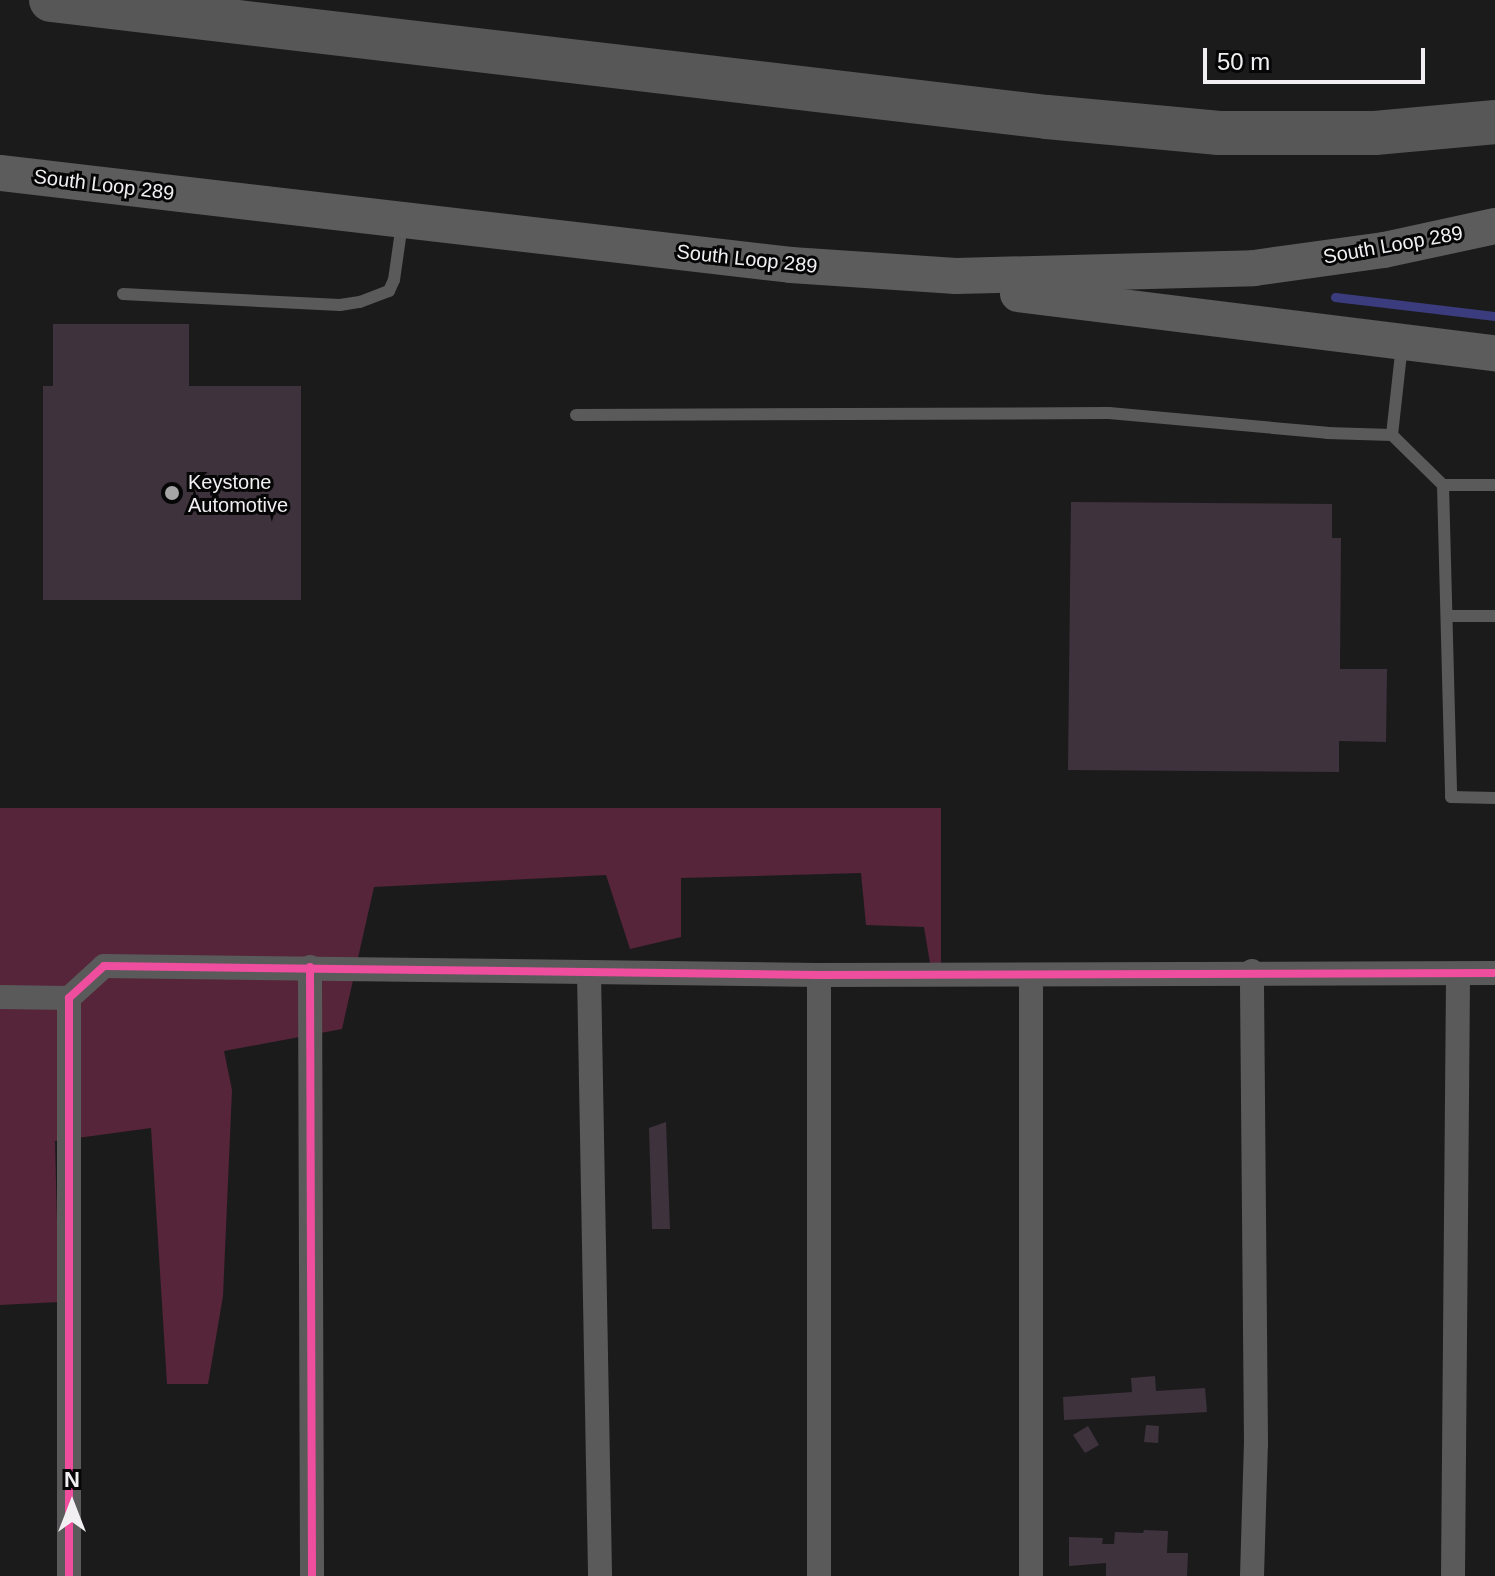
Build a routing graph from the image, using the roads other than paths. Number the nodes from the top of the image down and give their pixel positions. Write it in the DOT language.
graph roads {
  1 [pos="51,0"];
  2 [pos="1495,122"];
  3 [pos="0,173"];
  4 [pos="403,220"];
  5 [pos="1495,226"];
  6 [pos="791,265"];
  7 [pos="123,294"];
  8 [pos="1403,341"];
  9 [pos="1495,353"];
  10 [pos="576,415"];
  11 [pos="1392,435"];
  12 [pos="1443,485"];
  13 [pos="1495,485"];
  14 [pos="1448,616"];
  15 [pos="1495,616"];
  16 [pos="1495,798"];
  17 [pos="310,967"];
  18 [pos="1252,971"];
  19 [pos="589,973"];
  20 [pos="1495,973"];
  21 [pos="1458,974"];
  22 [pos="819,975"];
  23 [pos="1031,976"];
  24 [pos="0,997"];
  25 [pos="69,998"];
  26 [pos="69,1576"];
  27 [pos="312,1576"];
  28 [pos="600,1576"];
  29 [pos="819,1576"];
  30 [pos="1031,1576"];
  31 [pos="1252,1576"];
  32 [pos="1453,1576"];
  1 -- 2 [label="highway"];
  3 -- 4 [label="main road, South Loop 289"];
  4 -- 6 [label="main road, South Loop 289"];
  4 -- 7 [label="lane"];
  5 -- 6 [label="main road, South Loop 289"];
  6 -- 8 [label="main road"];
  8 -- 9 [label="main road"];
  8 -- 11 [label="lane"];
  10 -- 11 [label="lane"];
  11 -- 12 [label="lane"];
  12 -- 13 [label="lane"];
  12 -- 14 [label="lane"];
  14 -- 15 [label="lane"];
  14 -- 16 [label="lane"];
  17 -- 19 [label="street"];
  17 -- 25 [label="street"];
  17 -- 27 [label="street"];
  18 -- 21 [label="street"];
  18 -- 23 [label="street"];
  18 -- 31 [label="street"];
  19 -- 22 [label="street"];
  19 -- 28 [label="street"];
  20 -- 21 [label="street"];
  21 -- 32 [label="street"];
  22 -- 23 [label="street"];
  22 -- 29 [label="street"];
  23 -- 30 [label="street"];
  24 -- 25 [label="street"];
  25 -- 26 [label="street"];
}
